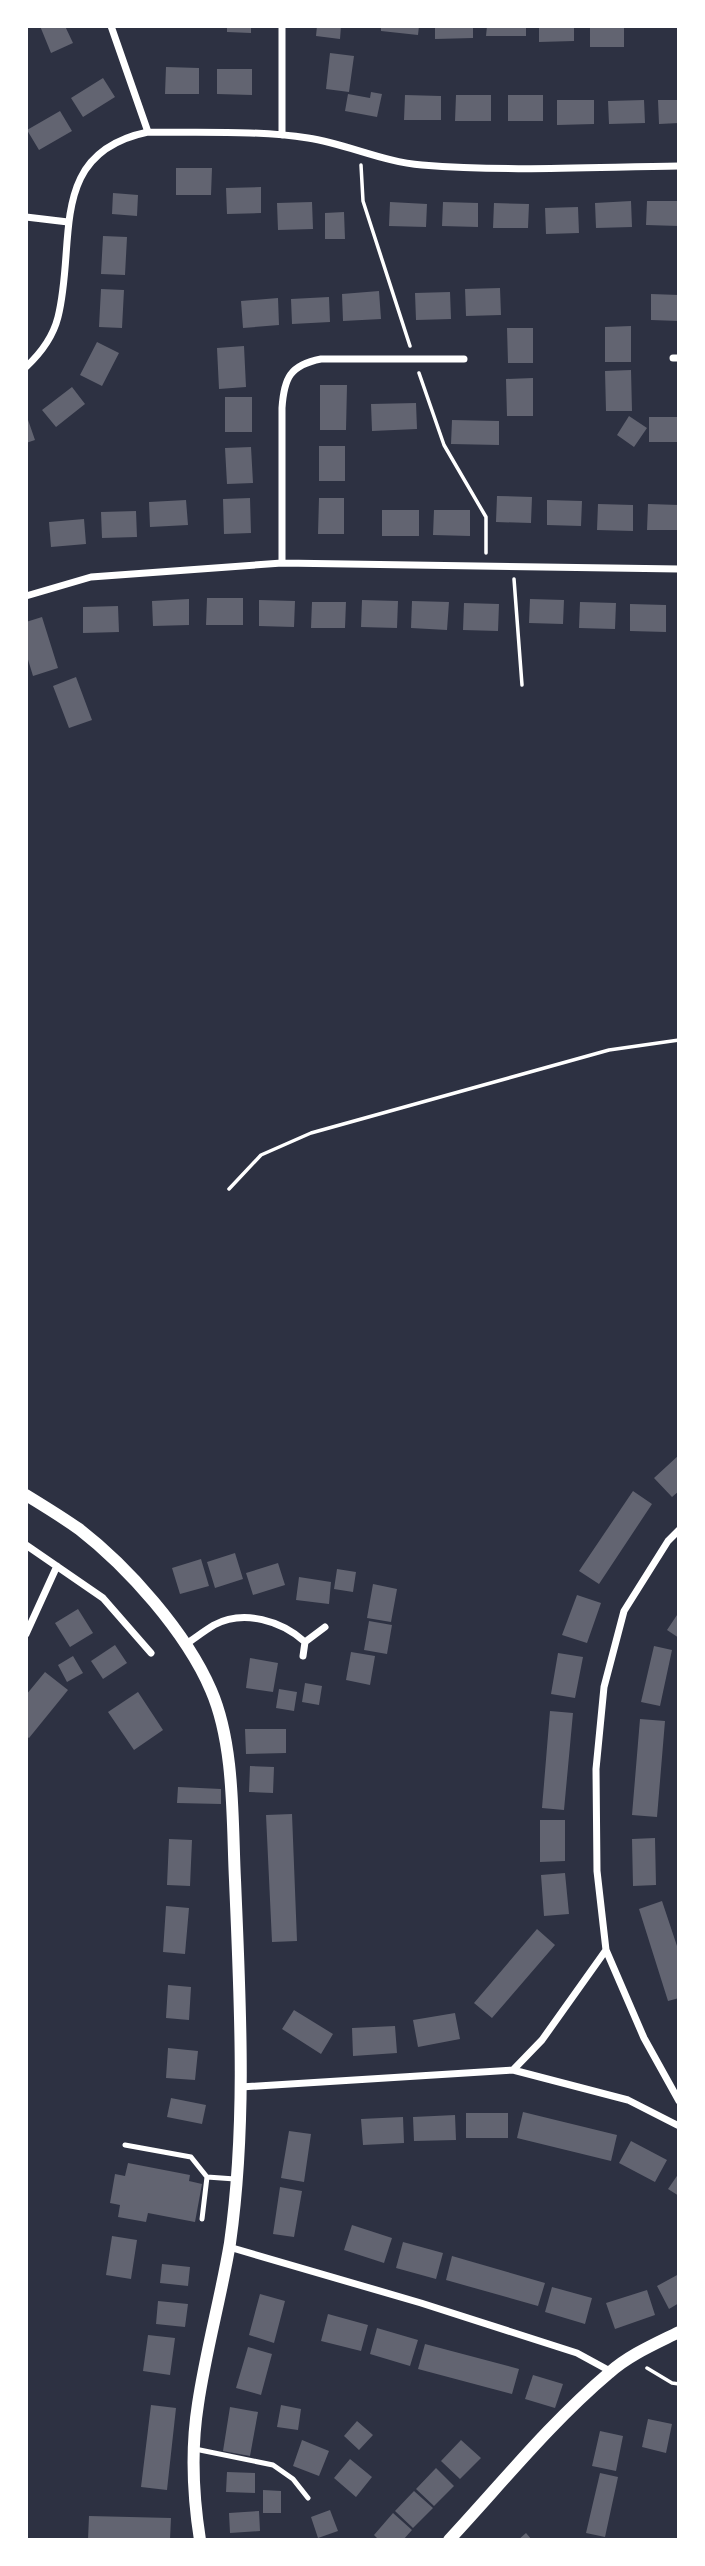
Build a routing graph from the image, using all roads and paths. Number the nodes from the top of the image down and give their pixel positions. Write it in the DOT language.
graph roads {
  1 [pos="111,26"];
  2 [pos="282,26"];
  3 [pos="148,131"];
  4 [pos="282,135"];
  5 [pos="679,166"];
  6 [pos="26,217"];
  7 [pos="68,222"];
  8 [pos="464,359"];
  9 [pos="26,367"];
  10 [pos="282,563"];
  11 [pos="514,566"];
  12 [pos="679,569"];
  13 [pos="26,596"];
  14 [pos="522,685"];
  15 [pos="679,1040"];
  16 [pos="229,1189"];
  17 [pos="26,1495"];
  18 [pos="679,1530"];
  19 [pos="26,1545"];
  20 [pos="57,1566"];
  21 [pos="325,1627"];
  22 [pos="26,1634"];
  23 [pos="305,1642"];
  24 [pos="186,1644"];
  25 [pos="151,1653"];
  26 [pos="303,1656"];
  27 [pos="606,1950"];
  28 [pos="513,2070"];
  29 [pos="242,2087"];
  30 [pos="679,2101"];
  31 [pos="679,2126"];
  32 [pos="125,2145"];
  33 [pos="208,2176"];
  34 [pos="239,2180"];
  35 [pos="202,2219"];
  36 [pos="229,2247"];
  37 [pos="679,2332"];
  38 [pos="630,2358"];
  39 [pos="610,2371"];
  40 [pos="679,2384"];
  41 [pos="195,2449"];
  42 [pos="308,2498"];
  43 [pos="200,2540"];
  44 [pos="449,2540"];
  1 -- 3 [label="street"];
  2 -- 4 [label="street"];
  3 -- 4 [label="street"];
  3 -- 7 [label="street"];
  4 -- 5 [label="street"];
  6 -- 7 [label="street"];
  7 -- 9 [label="street"];
  8 -- 10 [label="street"];
  10 -- 11 [label="street"];
  10 -- 13 [label="street"];
  11 -- 12 [label="street"];
  11 -- 14 [label="path"];
  15 -- 16 [label="path"];
  17 -- 24 [label="street"];
  18 -- 27 [label="street"];
  19 -- 20 [label="street"];
  20 -- 22 [label="street"];
  20 -- 25 [label="street"];
  21 -- 23 [label="street"];
  23 -- 24 [label="street"];
  23 -- 26 [label="street"];
  24 -- 29 [label="street"];
  27 -- 28 [label="street"];
  27 -- 30 [label="street"];
  28 -- 29 [label="street"];
  28 -- 31 [label="street"];
  29 -- 34 [label="street"];
  32 -- 33 [label="lane"];
  33 -- 34 [label="lane"];
  33 -- 35 [label="lane"];
  34 -- 36 [label="street"];
  36 -- 39 [label="street"];
  36 -- 41 [label="street"];
  37 -- 38 [label="street"];
  38 -- 39 [label="street"];
  38 -- 40 [label="path"];
  39 -- 44 [label="street"];
  41 -- 42 [label="lane"];
  41 -- 43 [label="street"];
}
